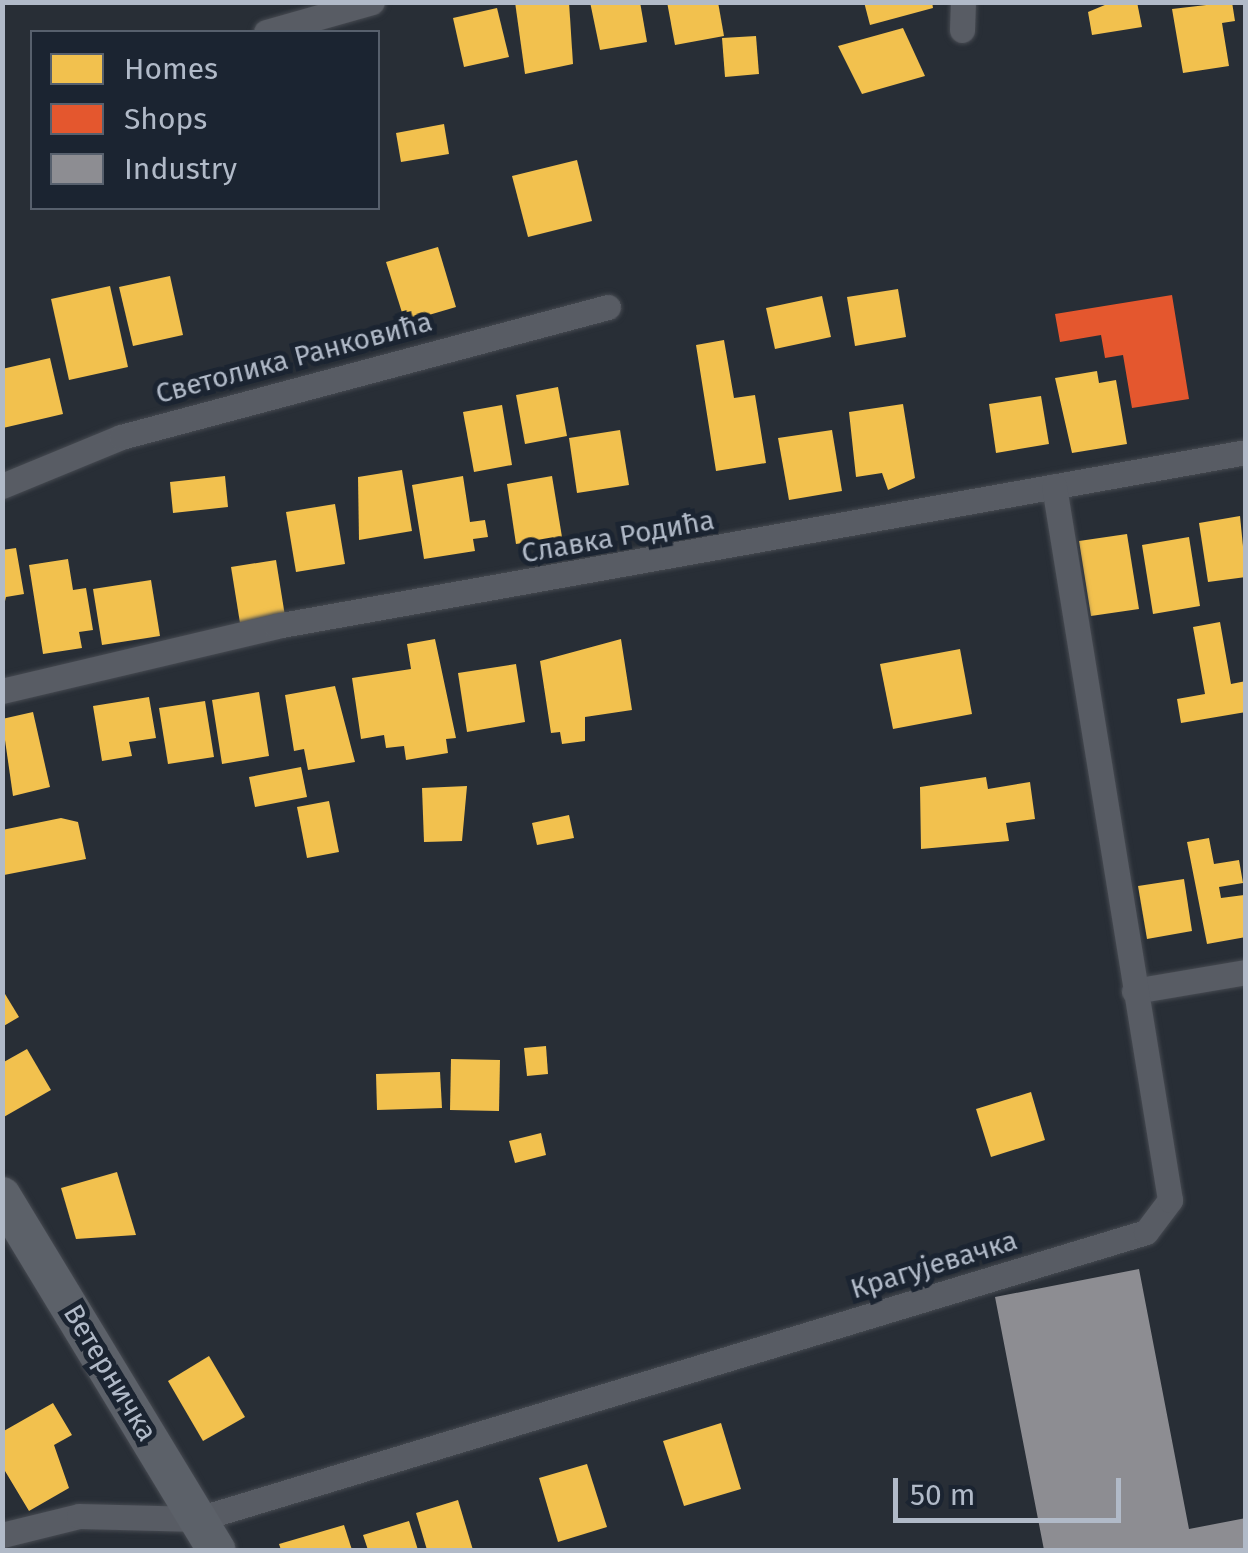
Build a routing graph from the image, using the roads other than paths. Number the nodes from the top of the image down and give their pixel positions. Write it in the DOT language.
graph roads {
  1 [pos="372,2"];
  2 [pos="963,2"];
  3 [pos="273,30"];
  4 [pos="962,30"];
  5 [pos="608,307"];
  6 [pos="1246,452"];
  7 [pos="2,486"];
  8 [pos="1054,486"];
  9 [pos="2,692"];
  10 [pos="1246,972"];
  11 [pos="1134,991"];
  12 [pos="2,1196"];
  13 [pos="2,1535"];
  14 [pos="207,1535"];
  1 -- 3 [label="street"];
  2 -- 4 [label="street"];
  5 -- 7 [label="street, Светолика Ранковића"];
  6 -- 8 [label="street, Славка Родића"];
  8 -- 9 [label="street, Славка Родића"];
  8 -- 11 [label="street, Крагујевачка"];
  10 -- 11 [label="street"];
  11 -- 14 [label="street, Крагујевачка"];
  12 -- 14 [label="street, Ветерничка"];
  13 -- 14 [label="street, Крагујевачка"];
}
